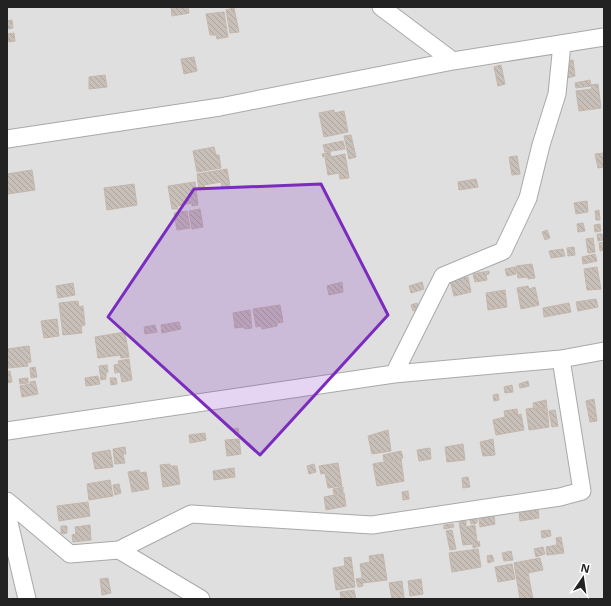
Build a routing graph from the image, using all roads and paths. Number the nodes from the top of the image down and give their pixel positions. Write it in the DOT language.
graph roads {
  1 [pos="381,7"];
  2 [pos="604,37"];
  3 [pos="562,44"];
  4 [pos="453,62"];
  5 [pos="7,140"];
  6 [pos="604,351"];
  7 [pos="561,359"];
  8 [pos="394,374"];
  9 [pos="7,431"];
  10 [pos="7,501"];
  11 [pos="7,514"];
  12 [pos="119,550"];
  13 [pos="27,599"];
  14 [pos="201,599"];
  1 -- 4 [label="street"];
  2 -- 3 [label="street"];
  3 -- 4 [label="street"];
  3 -- 8 [label="street"];
  4 -- 5 [label="street"];
  6 -- 7 [label="street"];
  7 -- 8 [label="street"];
  7 -- 12 [label="street"];
  8 -- 9 [label="street"];
  10 -- 12 [label="street"];
  11 -- 13 [label="street"];
  12 -- 14 [label="street"];
}
